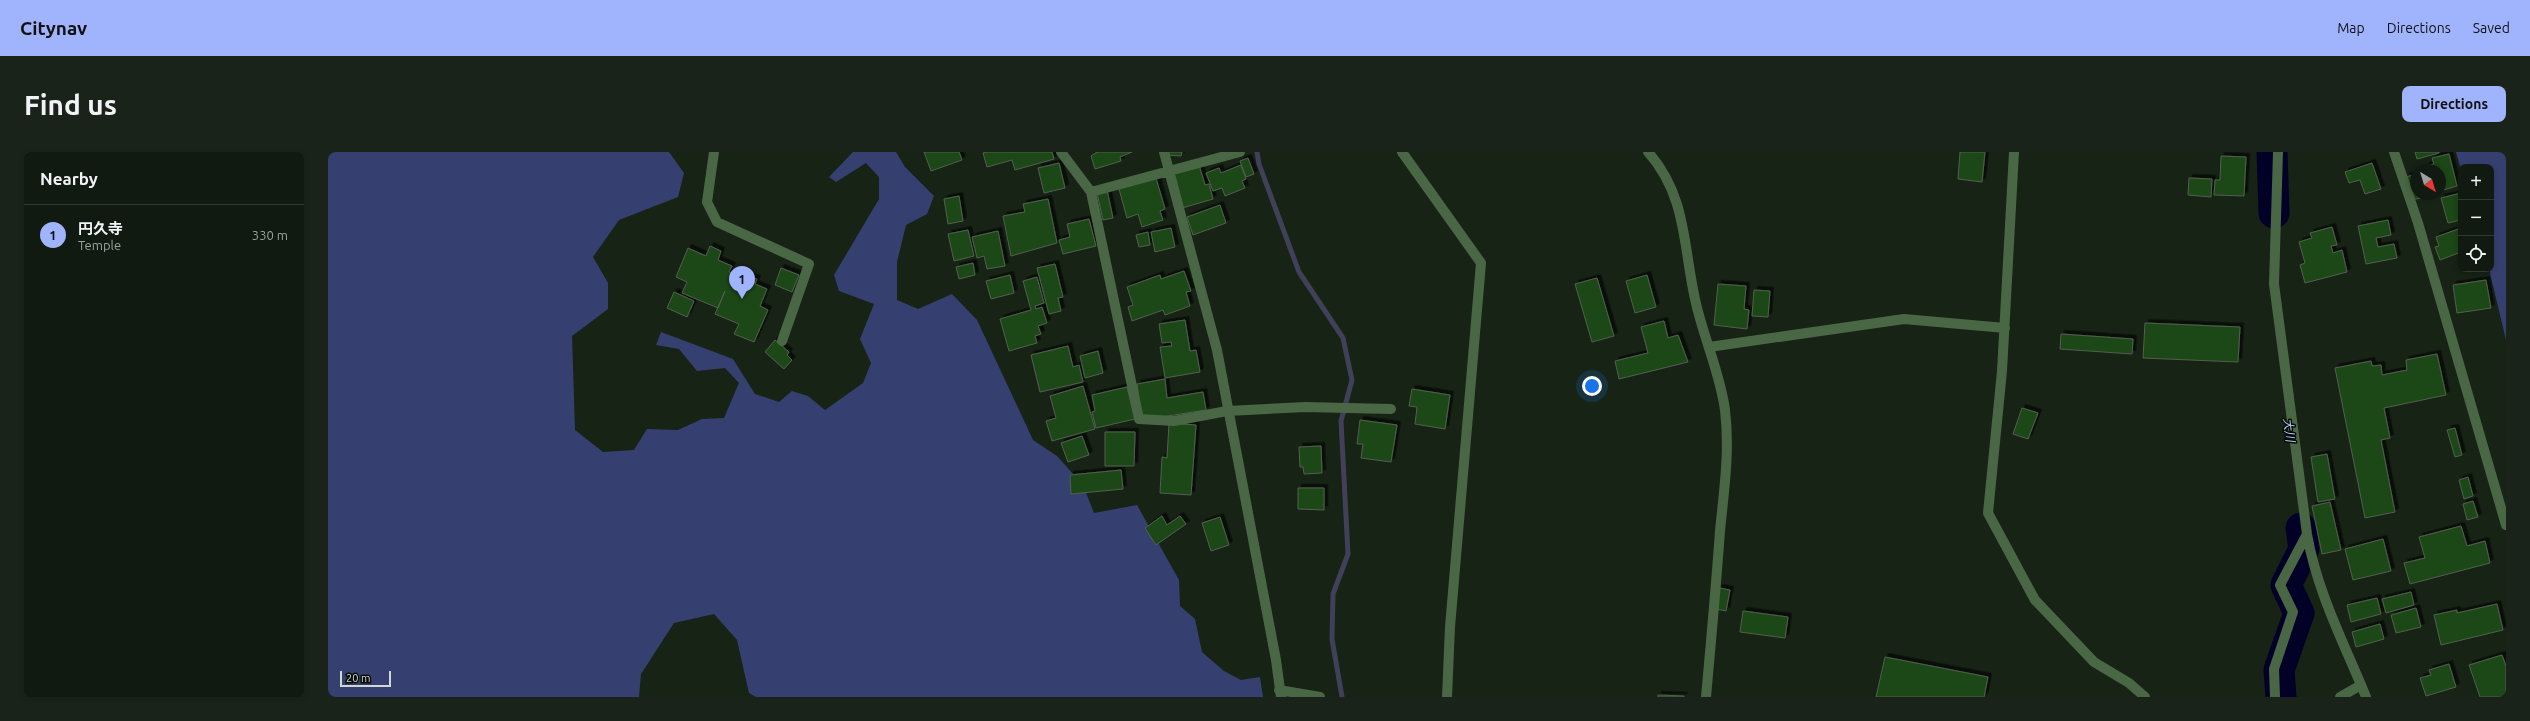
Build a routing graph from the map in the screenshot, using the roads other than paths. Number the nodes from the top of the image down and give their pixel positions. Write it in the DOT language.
graph roads {
  1 [pos="714,152"];
  2 [pos="1061,152"];
  3 [pos="1164,152"];
  4 [pos="1240,152"];
  5 [pos="1402,152"];
  6 [pos="1648,152"];
  7 [pos="2014,152"];
  8 [pos="2278,152"];
  9 [pos="2394,152"];
  10 [pos="1169,173"];
  11 [pos="1091,192"];
  12 [pos="2005,328"];
  13 [pos="782,341"];
  14 [pos="1709,348"];
  15 [pos="1391,409"];
  16 [pos="1228,412"];
  17 [pos="2506,525"];
  18 [pos="2307,534"];
  19 [pos="2361,685"];
  20 [pos="1280,693"];
  21 [pos="1320,697"];
  22 [pos="1447,697"];
  23 [pos="1706,697"];
  24 [pos="2145,697"];
  25 [pos="2275,697"];
  26 [pos="2340,697"];
  27 [pos="2366,697"];
  1 -- 13 [label="street"];
  2 -- 11 [label="street"];
  3 -- 10 [label="street"];
  4 -- 10 [label="street"];
  5 -- 22 [label="street"];
  6 -- 14 [label="street"];
  7 -- 12 [label="street"];
  8 -- 18 [label="street"];
  9 -- 17 [label="street"];
  10 -- 11 [label="street"];
  10 -- 16 [label="street"];
  11 -- 16 [label="street"];
  12 -- 14 [label="street"];
  12 -- 24 [label="street"];
  14 -- 23 [label="street"];
  15 -- 16 [label="street"];
  16 -- 20 [label="street"];
  18 -- 19 [label="street"];
  18 -- 25 [label="street"];
  19 -- 26 [label="street"];
  19 -- 27 [label="street"];
  20 -- 21 [label="street"];
}
